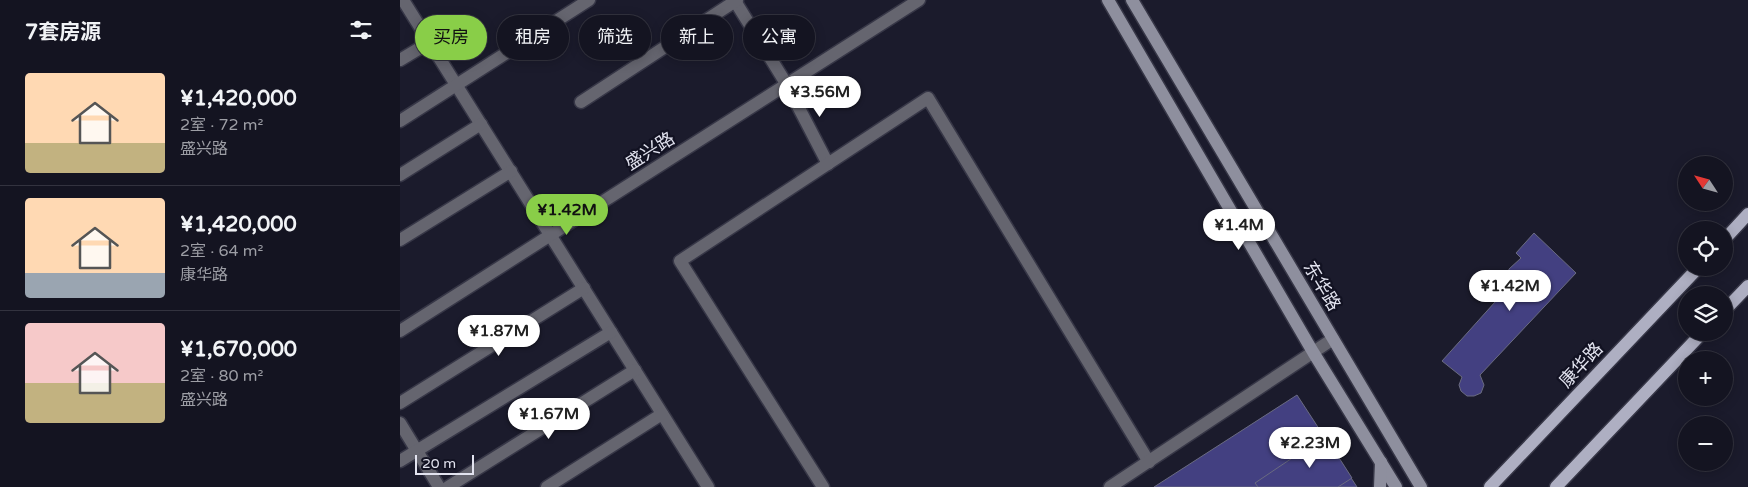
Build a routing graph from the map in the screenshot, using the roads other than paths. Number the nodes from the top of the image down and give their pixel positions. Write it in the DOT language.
graph roads {
  1 [pos="403,0"];
  2 [pos="589,0"];
  3 [pos="919,0"];
  4 [pos="1108,0"];
  5 [pos="1132,0"];
  6 [pos="736,1"];
  7 [pos="400,2"];
  8 [pos="415,19"];
  9 [pos="415,51"];
  10 [pos="400,60"];
  11 [pos="441,60"];
  12 [pos="456,85"];
  13 [pos="787,85"];
  14 [pos="581,102"];
  15 [pos="400,121"];
  16 [pos="481,124"];
  17 [pos="828,164"];
  18 [pos="510,171"];
  19 [pos="400,175"];
  20 [pos="1748,214"];
  21 [pos="1733,230"];
  22 [pos="550,235"];
  23 [pos="400,240"];
  24 [pos="1690,276"];
  25 [pos="1748,286"];
  26 [pos="584,288"];
  27 [pos="1733,302"];
  28 [pos="400,331"];
  29 [pos="611,332"];
  30 [pos="1333,340"];
  31 [pos="1694,341"];
  32 [pos="1313,352"];
  33 [pos="635,370"];
  34 [pos="400,403"];
  35 [pos="662,414"];
  36 [pos="400,423"];
  37 [pos="400,461"];
  38 [pos="1149,462"];
  39 [pos="1381,462"];
  40 [pos="439,487"];
  41 [pos="448,487"];
  42 [pos="547,487"];
  43 [pos="708,487"];
  44 [pos="823,487"];
  45 [pos="1110,487"];
  46 [pos="1380,487"];
  47 [pos="1396,487"];
  48 [pos="1421,487"];
  49 [pos="1490,487"];
  50 [pos="1556,487"];
  1 -- 7 [label="street"];
  1 -- 8 [label="street"];
  2 -- 12 [label="street"];
  3 -- 13 [label="street, 盛兴路"];
  4 -- 32 [label="main road"];
  5 -- 30 [label="main road, 东华路"];
  6 -- 13 [label="street"];
  6 -- 14 [label="street"];
  9 -- 10 [label="street"];
  11 -- 12 [label="street"];
  12 -- 15 [label="street"];
  12 -- 16 [label="street"];
  13 -- 17 [label="street"];
  13 -- 22 [label="street, 盛兴路"];
  16 -- 18 [label="street"];
  16 -- 19 [label="street"];
  17 -- 38 [label="street"];
  17 -- 44 [label="street"];
  18 -- 22 [label="street"];
  18 -- 23 [label="street"];
  20 -- 21 [label="main road"];
  22 -- 26 [label="street"];
  22 -- 28 [label="street, 盛兴路"];
  24 -- 49 [label="main road, 康华路"];
  25 -- 27 [label="main road"];
  26 -- 29 [label="street"];
  26 -- 34 [label="street"];
  29 -- 33 [label="street"];
  29 -- 37 [label="street"];
  30 -- 32 [label="street"];
  30 -- 48 [label="main road, 东华路"];
  31 -- 50 [label="main road"];
  32 -- 38 [label="street"];
  32 -- 39 [label="main road"];
  33 -- 35 [label="street"];
  33 -- 41 [label="street"];
  35 -- 42 [label="street"];
  35 -- 43 [label="street"];
  36 -- 40 [label="street"];
  38 -- 45 [label="street"];
  39 -- 46 [label="main road"];
  39 -- 47 [label="main road"];
}
